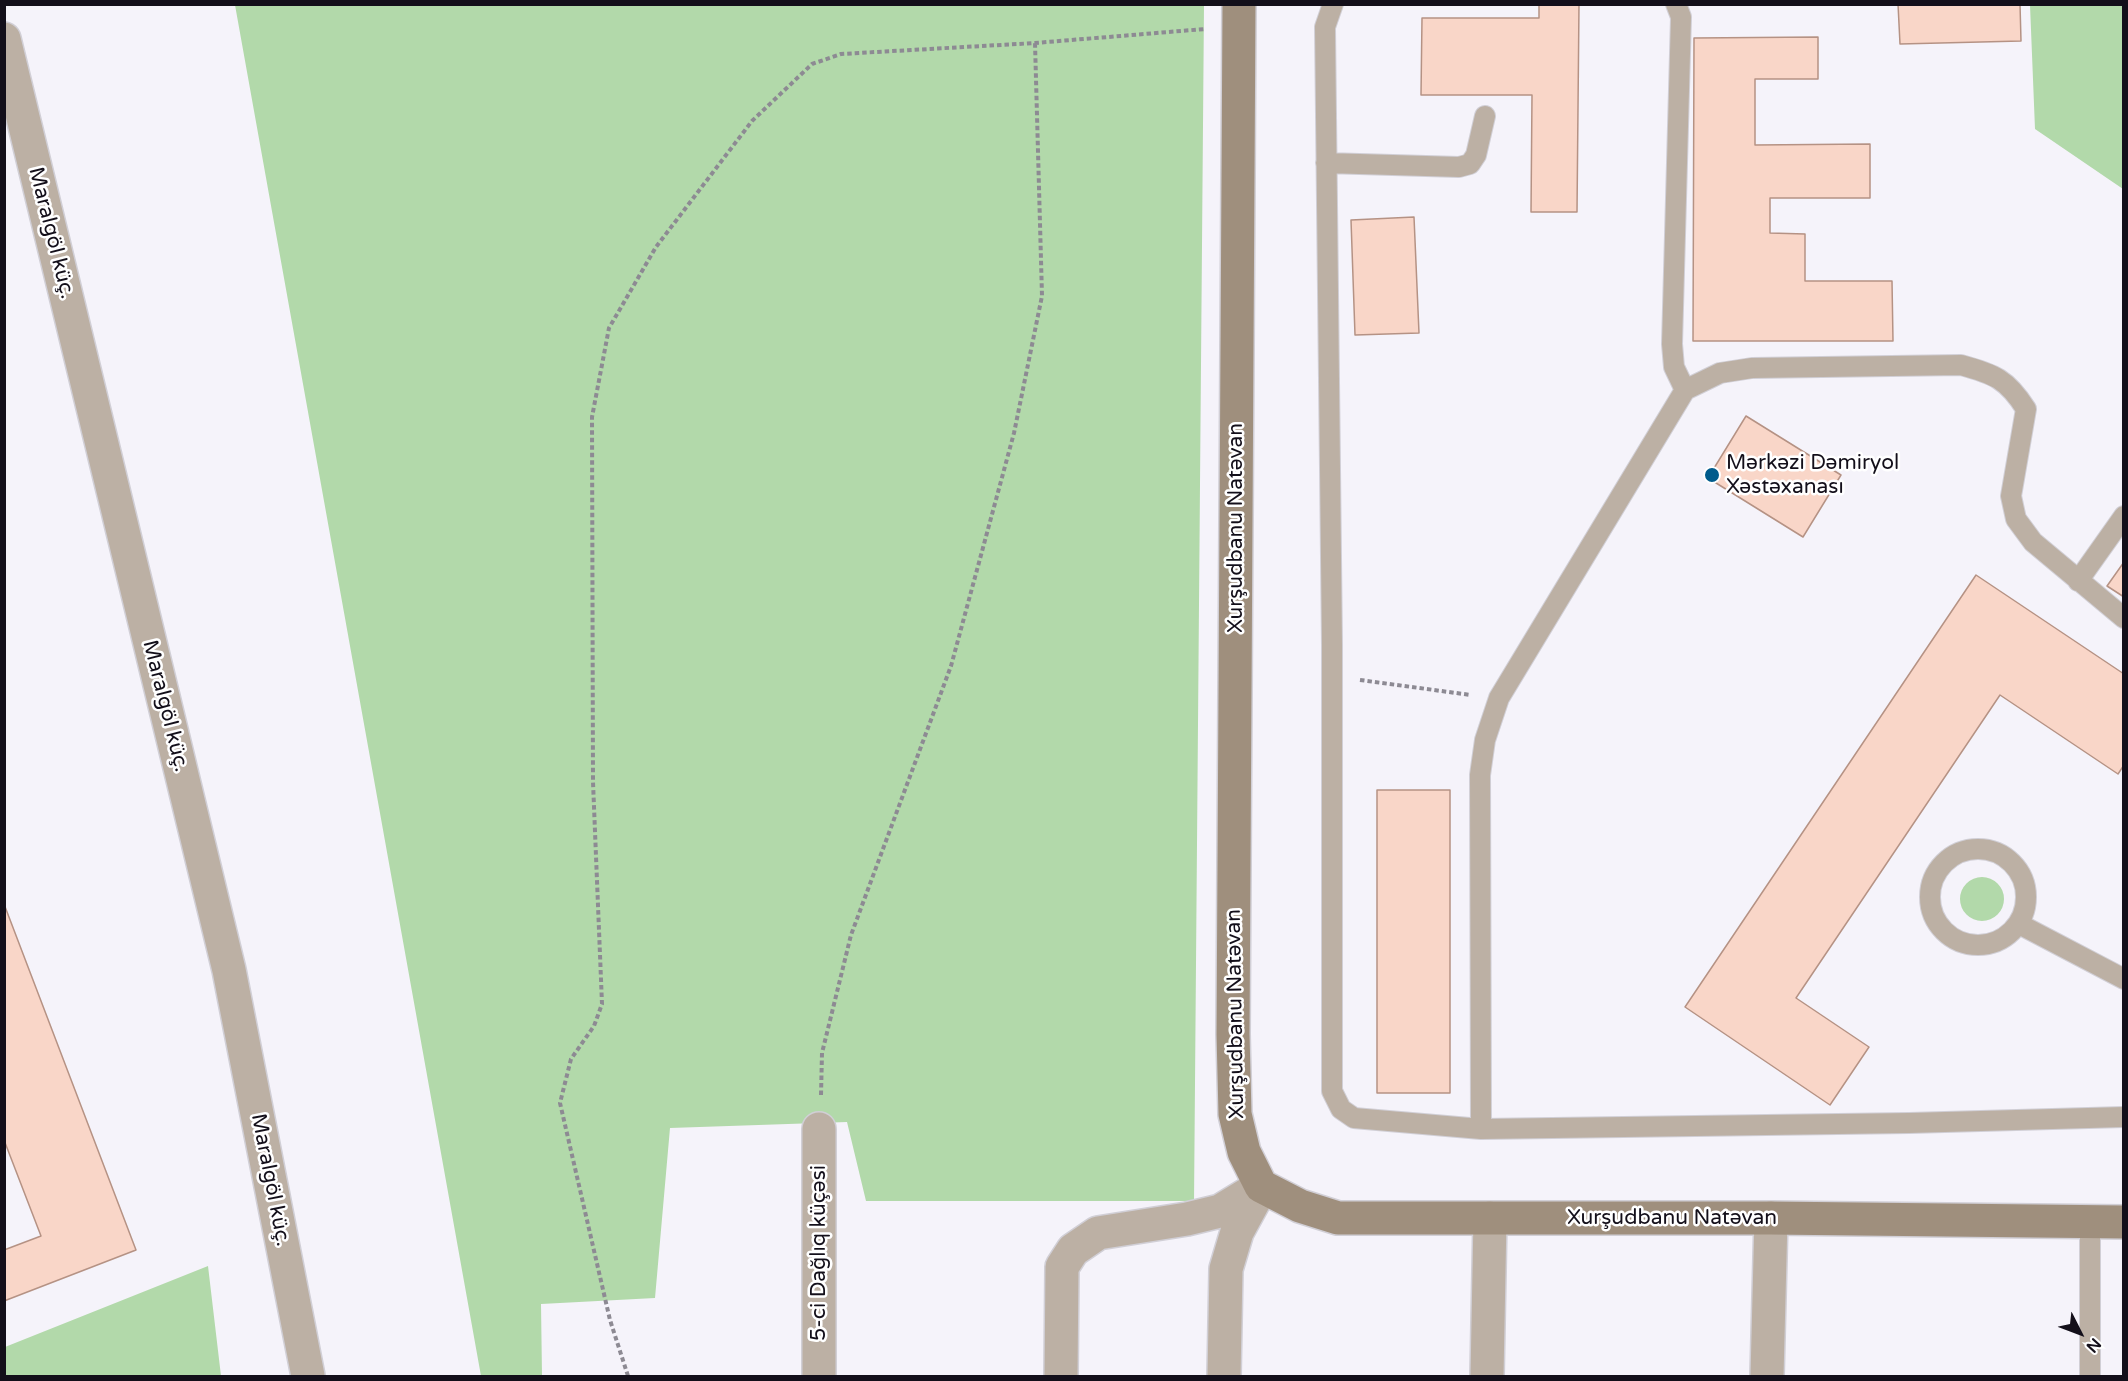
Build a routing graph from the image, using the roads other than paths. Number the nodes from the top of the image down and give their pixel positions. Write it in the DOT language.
graph roads {
  1 [pos="1333,4"];
  2 [pos="1676,4"];
  3 [pos="1239,15"];
  4 [pos="4,39"];
  5 [pos="1485,116"];
  6 [pos="1326,163"];
  7 [pos="1685,390"];
  8 [pos="2124,516"];
  9 [pos="2078,581"];
  10 [pos="2124,618"];
  11 [pos="2019,924"];
  12 [pos="2124,979"];
  13 [pos="2124,1117"];
  14 [pos="819,1129"];
  15 [pos="1481,1129"];
  16 [pos="1261,1186"];
  17 [pos="1490,1218"];
  18 [pos="1772,1218"];
  19 [pos="2090,1222"];
  20 [pos="2124,1222"];
  21 [pos="308,1377"];
  22 [pos="819,1377"];
  23 [pos="1061,1377"];
  24 [pos="1224,1377"];
  25 [pos="1487,1377"];
  26 [pos="1767,1377"];
  27 [pos="2090,1377"];
  1 -- 6 [label="lane"];
  2 -- 7 [label="lane"];
  3 -- 16 [label="main road, Xurşudbanu Natəvan"];
  4 -- 21 [label="street, Maralgöl küç."];
  5 -- 6 [label="lane"];
  6 -- 15 [label="lane"];
  7 -- 9 [label="lane"];
  7 -- 15 [label="lane"];
  8 -- 9 [label="lane"];
  9 -- 10 [label="lane"];
  11 -- 11 [label="lane"];
  11 -- 12 [label="lane"];
  13 -- 15 [label="lane"];
  14 -- 22 [label="street, 5-ci Dağlıq küçəsi"];
  16 -- 17 [label="main road, Xurşudbanu Natəvan"];
  16 -- 23 [label="street"];
  16 -- 24 [label="street"];
  17 -- 18 [label="main road, Xurşudbanu Natəvan"];
  17 -- 25 [label="street"];
  18 -- 19 [label="main road, Xurşudbanu Natəvan"];
  18 -- 26 [label="street"];
  19 -- 20 [label="main road, Xurşudbanu Natəvan"];
  19 -- 27 [label="lane"];
}
